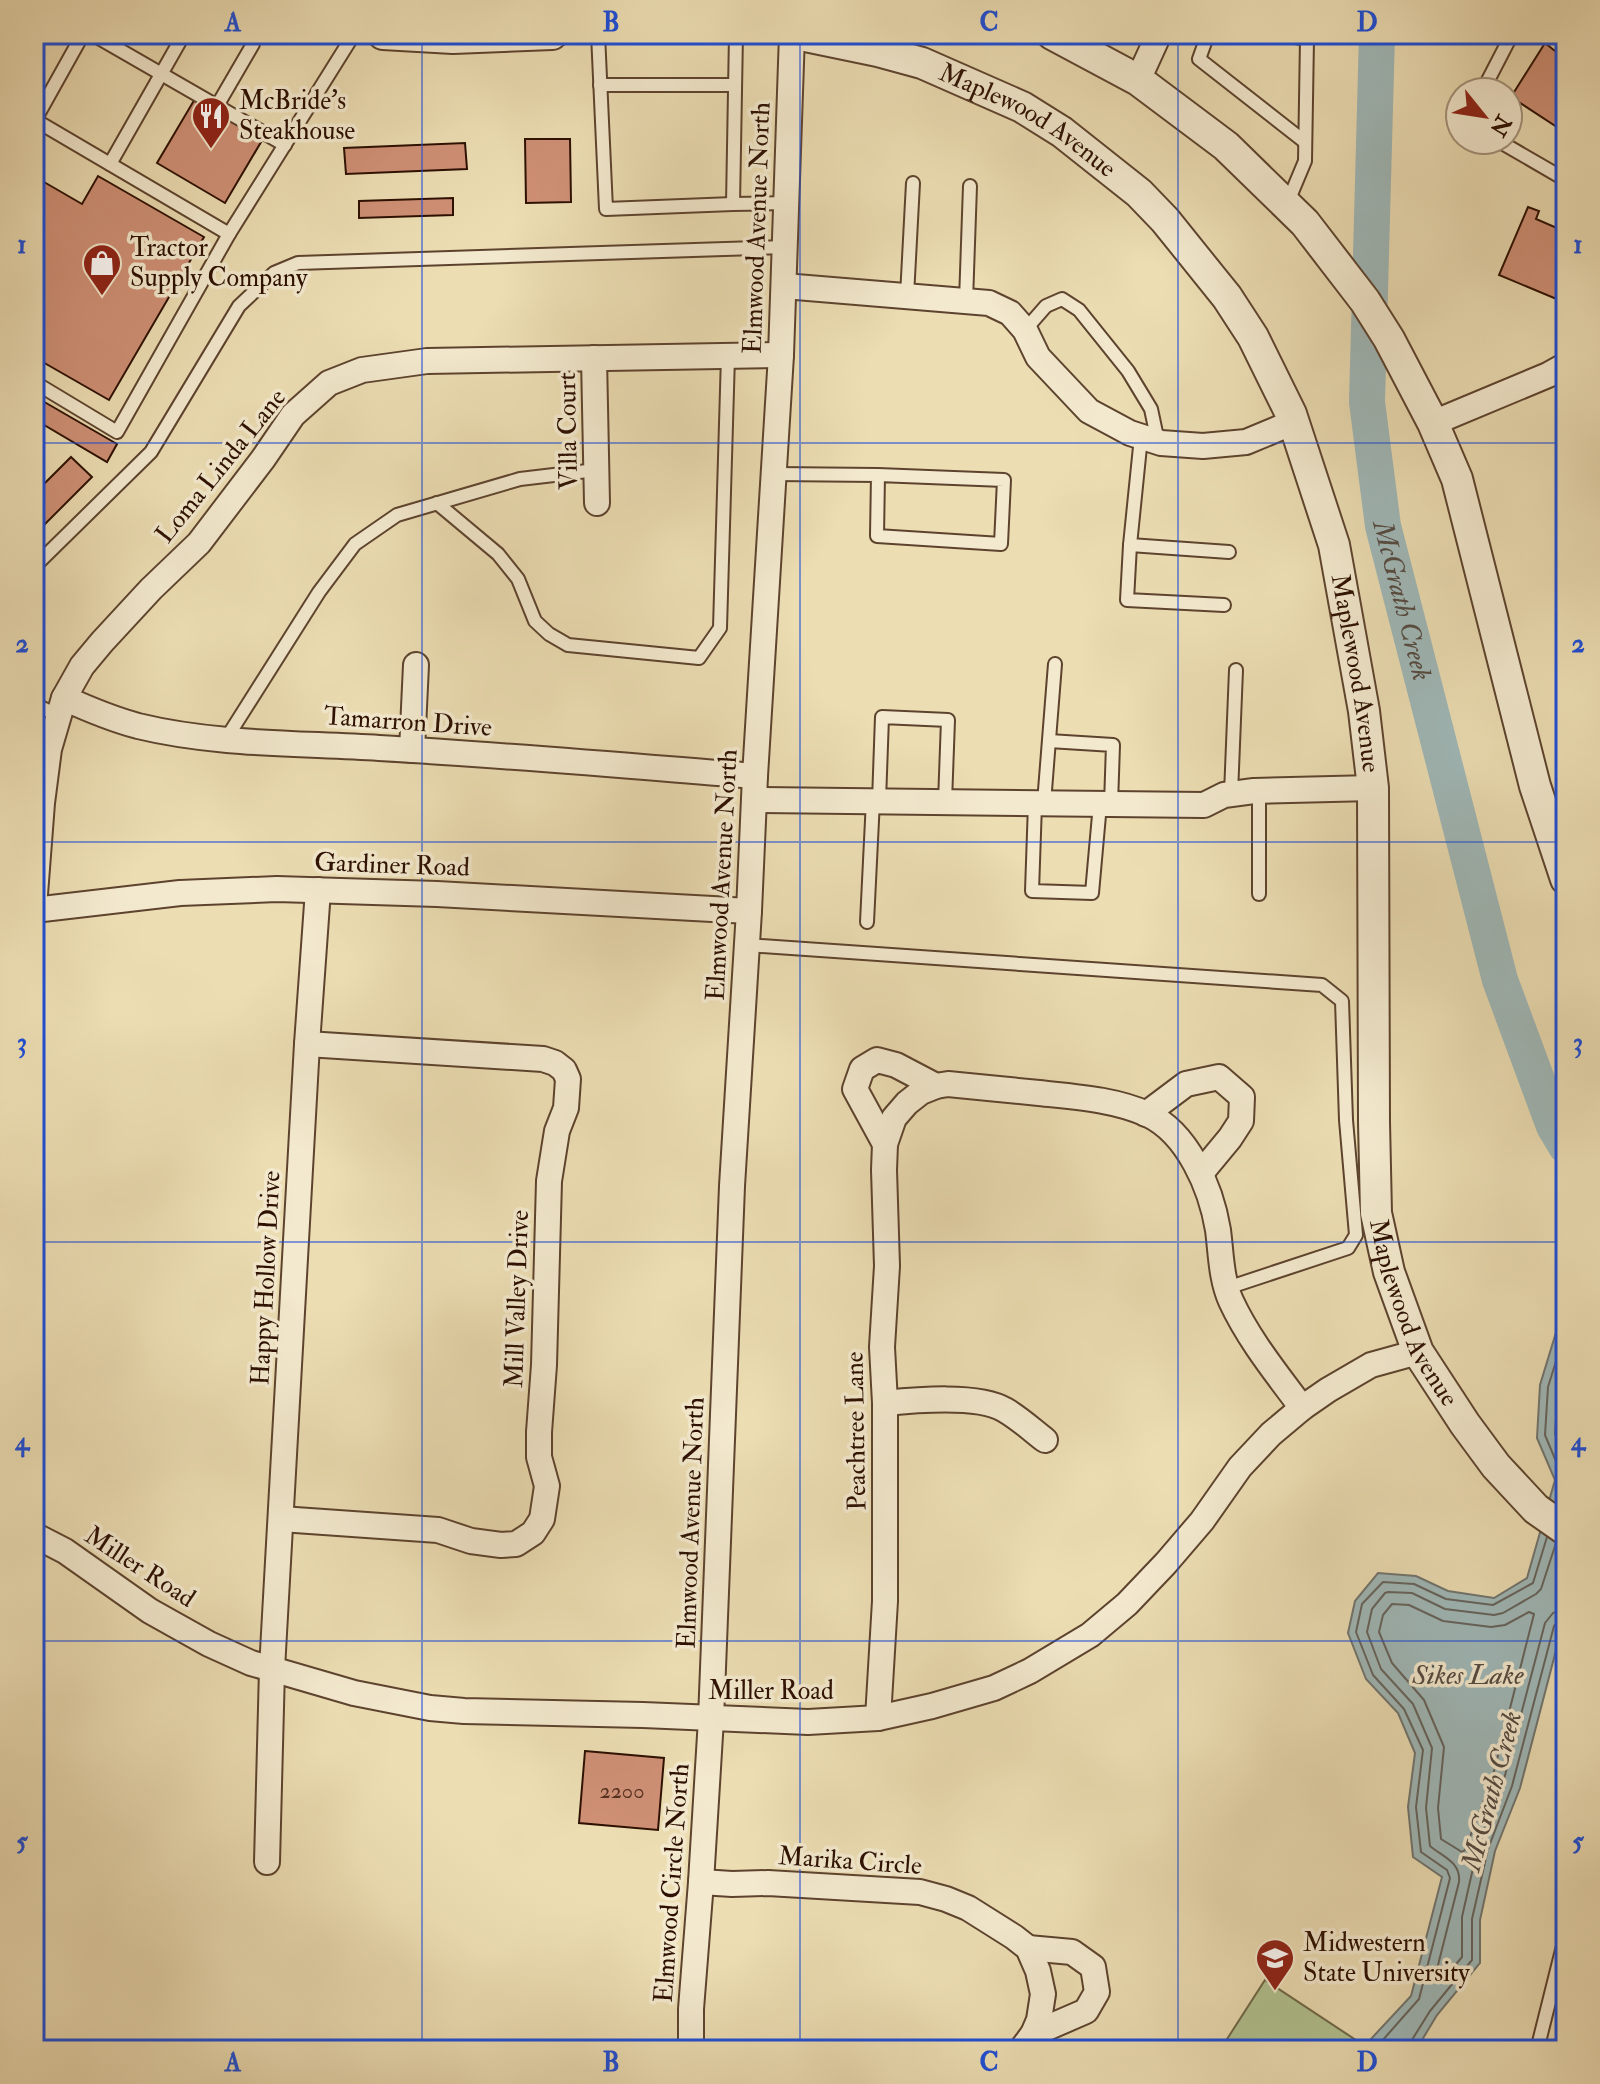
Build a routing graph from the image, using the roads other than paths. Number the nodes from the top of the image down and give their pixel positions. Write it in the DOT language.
graph roads {
  1 [pos="41,34"];
  2 [pos="83,34"];
  3 [pos="92,34"];
  4 [pos="184,34"];
  5 [pos="354,34"];
  6 [pos="383,34"];
  7 [pos="552,34"];
  8 [pos="598,34"];
  9 [pos="736,34"];
  10 [pos="794,34"];
  11 [pos="1052,34"];
  12 [pos="1159,34"];
  13 [pos="1208,34"];
  14 [pos="1279,34"];
  15 [pos="1512,34"];
  16 [pos="253,44"];
  17 [pos="34,47"];
  18 [pos="161,74"];
  19 [pos="1490,76"];
  20 [pos="1138,80"];
  21 [pos="600,85"];
  22 [pos="735,85"];
  23 [pos="217,106"];
  24 [pos="34,121"];
  25 [pos="1305,142"];
  26 [pos="285,145"];
  27 [pos="1524,156"];
  28 [pos="110,164"];
  29 [pos="1566,180"];
  30 [pos="913,183"];
  31 [pos="970,186"];
  32 [pos="787,203"];
  33 [pos="733,204"];
  34 [pos="1287,204"];
  35 [pos="229,234"];
  36 [pos="785,247"];
  37 [pos="784,286"];
  38 [pos="907,296"];
  39 [pos="966,301"];
  40 [pos="1025,330"];
  41 [pos="781,355"];
  42 [pos="728,356"];
  43 [pos="594,358"];
  44 [pos="1566,365"];
  45 [pos="34,382"];
  46 [pos="1294,422"];
  47 [pos="1433,423"];
  48 [pos="1150,440"];
  49 [pos="596,470"];
  50 [pos="774,474"];
  51 [pos="878,475"];
  52 [pos="437,503"];
  53 [pos="597,503"];
  54 [pos="1130,545"];
  55 [pos="1229,552"];
  56 [pos="34,567"];
  57 [pos="1224,605"];
  58 [pos="1055,664"];
  59 [pos="416,665"];
  60 [pos="1236,670"];
  61 [pos="34,704"];
  62 [pos="62,707"];
  63 [pos="226,739"];
  64 [pos="1049,741"];
  65 [pos="412,750"];
  66 [pos="754,788"];
  67 [pos="1373,788"];
  68 [pos="1259,791"];
  69 [pos="1231,794"];
  70 [pos="876,800"];
  71 [pos="945,802"];
  72 [pos="1040,803"];
  73 [pos="1106,804"];
  74 [pos="1564,864"];
  75 [pos="318,890"];
  76 [pos="1259,894"];
  77 [pos="34,909"];
  78 [pos="749,911"];
  79 [pos="867,922"];
  80 [pos="747,945"];
  81 [pos="307,1044"];
  82 [pos="936,1086"];
  83 [pos="1146,1114"];
  84 [pos="885,1144"];
  85 [pos="1201,1173"];
  86 [pos="1227,1288"];
  87 [pos="1418,1352"];
  88 [pos="885,1403"];
  89 [pos="1302,1408"];
  90 [pos="1045,1440"];
  91 [pos="281,1519"];
  92 [pos="1566,1530"];
  93 [pos="34,1535"];
  94 [pos="272,1669"];
  95 [pos="878,1718"];
  96 [pos="711,1719"];
  97 [pos="267,1862"];
  98 [pos="701,1882"];
  99 [pos="1566,1934"];
  100 [pos="1028,1948"];
  101 [pos="1027,2042"];
  102 [pos="691,2050"];
  103 [pos="1537,2050"];
  1 -- 17 [label="lane"];
  2 -- 24 [label="lane"];
  3 -- 18 [label="lane"];
  4 -- 18 [label="lane"];
  5 -- 26 [label="lane"];
  6 -- 7 [label="street"];
  8 -- 21 [label="lane"];
  9 -- 22 [label="lane"];
  10 -- 32 [label="street, Elmwood Avenue North"];
  10 -- 46 [label="street, Maplewood Avenue"];
  11 -- 20 [label="street"];
  12 -- 20 [label="street"];
  13 -- 25 [label="lane"];
  14 -- 25 [label="lane"];
  15 -- 19 [label="lane"];
  16 -- 23 [label="lane"];
  18 -- 23 [label="lane"];
  18 -- 28 [label="lane"];
  20 -- 34 [label="street"];
  21 -- 22 [label="lane"];
  21 -- 33 [label="lane"];
  22 -- 33 [label="lane"];
  23 -- 26 [label="lane"];
  24 -- 28 [label="lane"];
  25 -- 34 [label="lane"];
  26 -- 35 [label="lane"];
  27 -- 29 [label="lane"];
  28 -- 35 [label="lane"];
  30 -- 38 [label="lane"];
  31 -- 39 [label="lane"];
  32 -- 33 [label="lane"];
  32 -- 36 [label="street, Elmwood Avenue North"];
  34 -- 47 [label="street"];
  35 -- 45 [label="lane"];
  36 -- 37 [label="street, Elmwood Avenue North"];
  36 -- 56 [label="lane"];
  37 -- 38 [label="street"];
  37 -- 41 [label="street, Elmwood Avenue North"];
  38 -- 39 [label="street"];
  39 -- 40 [label="street"];
  40 -- 48 [label="street"];
  40 -- 48 [label="lane"];
  41 -- 42 [label="street, Loma Linda Lane"];
  41 -- 50 [label="street, Elmwood Avenue North"];
  42 -- 43 [label="street, Loma Linda Lane"];
  42 -- 52 [label="lane"];
  43 -- 49 [label="street, Villa Court"];
  43 -- 62 [label="street, Loma Linda Lane"];
  44 -- 47 [label="street"];
  46 -- 48 [label="street"];
  46 -- 67 [label="street, Maplewood Avenue"];
  47 -- 74 [label="street"];
  48 -- 54 [label="lane"];
  49 -- 52 [label="lane"];
  49 -- 53 [label="street, Villa Court"];
  50 -- 51 [label="lane"];
  50 -- 66 [label="street, Elmwood Avenue North"];
  51 -- 51 [label="lane"];
  52 -- 63 [label="lane"];
  54 -- 55 [label="lane"];
  54 -- 57 [label="lane"];
  58 -- 64 [label="lane"];
  59 -- 65 [label="street"];
  60 -- 69 [label="lane"];
  61 -- 62 [label="lane"];
  62 -- 63 [label="street, Tamarron Drive"];
  62 -- 77 [label="street, Loma Linda Lane"];
  63 -- 65 [label="street, Tamarron Drive"];
  64 -- 72 [label="lane"];
  64 -- 73 [label="lane"];
  65 -- 66 [label="street, Tamarron Drive"];
  66 -- 70 [label="street, Tamarron Drive"];
  66 -- 78 [label="street, Elmwood Avenue North"];
  67 -- 68 [label="street, Tamarron Drive"];
  67 -- 87 [label="street, Maplewood Avenue"];
  68 -- 69 [label="street, Tamarron Drive"];
  68 -- 76 [label="lane"];
  69 -- 73 [label="street, Tamarron Drive"];
  70 -- 71 [label="street, Tamarron Drive"];
  70 -- 71 [label="lane"];
  70 -- 79 [label="lane"];
  71 -- 72 [label="street, Tamarron Drive"];
  72 -- 73 [label="street, Tamarron Drive"];
  72 -- 73 [label="lane"];
  75 -- 77 [label="street, Gardiner Road"];
  75 -- 78 [label="street, Gardiner Road"];
  75 -- 81 [label="street, Happy Hollow Drive"];
  78 -- 80 [label="street, Elmwood Avenue North"];
  80 -- 86 [label="lane"];
  80 -- 96 [label="street, Elmwood Avenue North"];
  81 -- 91 [label="street, Happy Hollow Drive"];
  81 -- 91 [label="street, Mill Valley Drive"];
  82 -- 83 [label="street, Peachtree Lane"];
  82 -- 84 [label="street, Peachtree Lane"];
  82 -- 84 [label="street, Peachtree Lane"];
  83 -- 85 [label="street, Peachtree Lane"];
  83 -- 85 [label="street"];
  84 -- 88 [label="street, Peachtree Lane"];
  85 -- 86 [label="street, Peachtree Lane"];
  86 -- 89 [label="street, Peachtree Lane"];
  87 -- 89 [label="street, Miller Road"];
  87 -- 92 [label="street, Maplewood Avenue"];
  88 -- 90 [label="street"];
  88 -- 95 [label="street, Peachtree Lane"];
  89 -- 95 [label="street, Miller Road"];
  91 -- 94 [label="street, Happy Hollow Drive"];
  93 -- 94 [label="street, Miller Road"];
  94 -- 96 [label="street, Miller Road"];
  94 -- 97 [label="street, Happy Hollow Drive"];
  95 -- 96 [label="street, Miller Road"];
  96 -- 98 [label="street, Elmwood Circle North"];
  98 -- 100 [label="street, Marika Circle"];
  98 -- 102 [label="street, Elmwood Circle North"];
  99 -- 103 [label="lane"];
  100 -- 101 [label="street, Marika Circle"];
  100 -- 101 [label="street, Marika Circle"];
}
